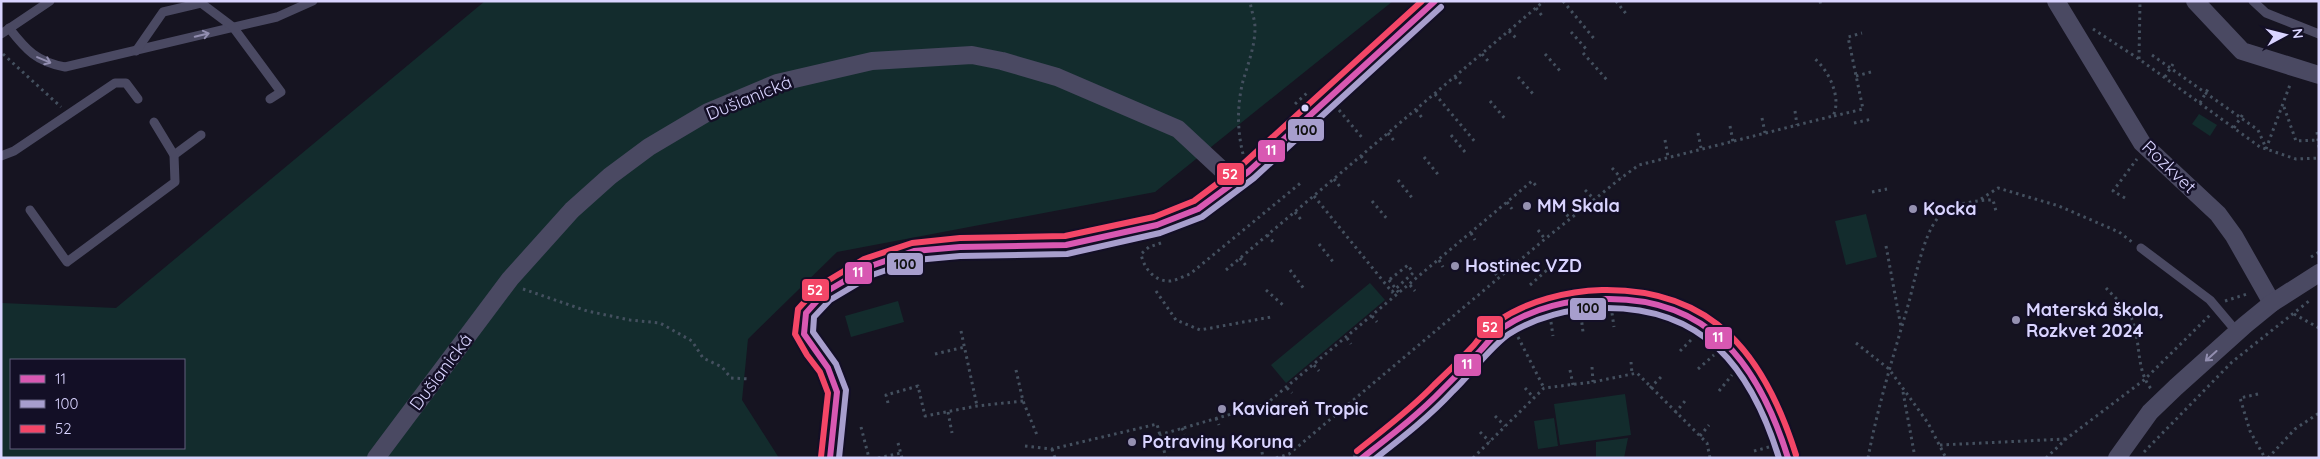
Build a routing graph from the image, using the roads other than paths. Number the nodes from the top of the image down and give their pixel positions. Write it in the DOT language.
graph roads {
  1 [pos="50,1"];
  2 [pos="313,1"];
  3 [pos="1436,1"];
  4 [pos="2056,1"];
  5 [pos="2195,1"];
  6 [pos="2253,1"];
  7 [pos="233,27"];
  8 [pos="5,31"];
  9 [pos="2319,34"];
  10 [pos="136,51"];
  11 [pos="2319,75"];
  12 [pos="138,98"];
  13 [pos="270,99"];
  14 [pos="154,122"];
  15 [pos="201,135"];
  16 [pos="174,155"];
  17 [pos="1,156"];
  18 [pos="1235,182"];
  19 [pos="30,210"];
  20 [pos="2141,248"];
  21 [pos="2319,273"];
  22 [pos="2268,296"];
  23 [pos="2237,332"];
  24 [pos="1780,455"];
  25 [pos="376,458"];
  26 [pos="830,458"];
  27 [pos="1362,458"];
  28 [pos="2117,458"];
  1 -- 8 [label="lane"];
  2 -- 7 [label="lane"];
  3 -- 18 [label="street"];
  4 -- 22 [label="street, Rozkvet"];
  5 -- 11 [label="street"];
  6 -- 9 [label="lane"];
  10 -- 7 [label="lane, one-way"];
  7 -- 10 [label="lane"];
  7 -- 13 [label="lane"];
  8 -- 10 [label="lane, one-way"];
  12 -- 17 [label="lane"];
  14 -- 16 [label="lane"];
  15 -- 16 [label="lane"];
  16 -- 19 [label="lane"];
  18 -- 25 [label="street, Dušianická"];
  18 -- 26 [label="street"];
  20 -- 23 [label="lane"];
  21 -- 22 [label="street"];
  22 -- 23 [label="street"];
  23 -- 28 [label="street, one-way"];
  24 -- 27 [label="street"];
}
